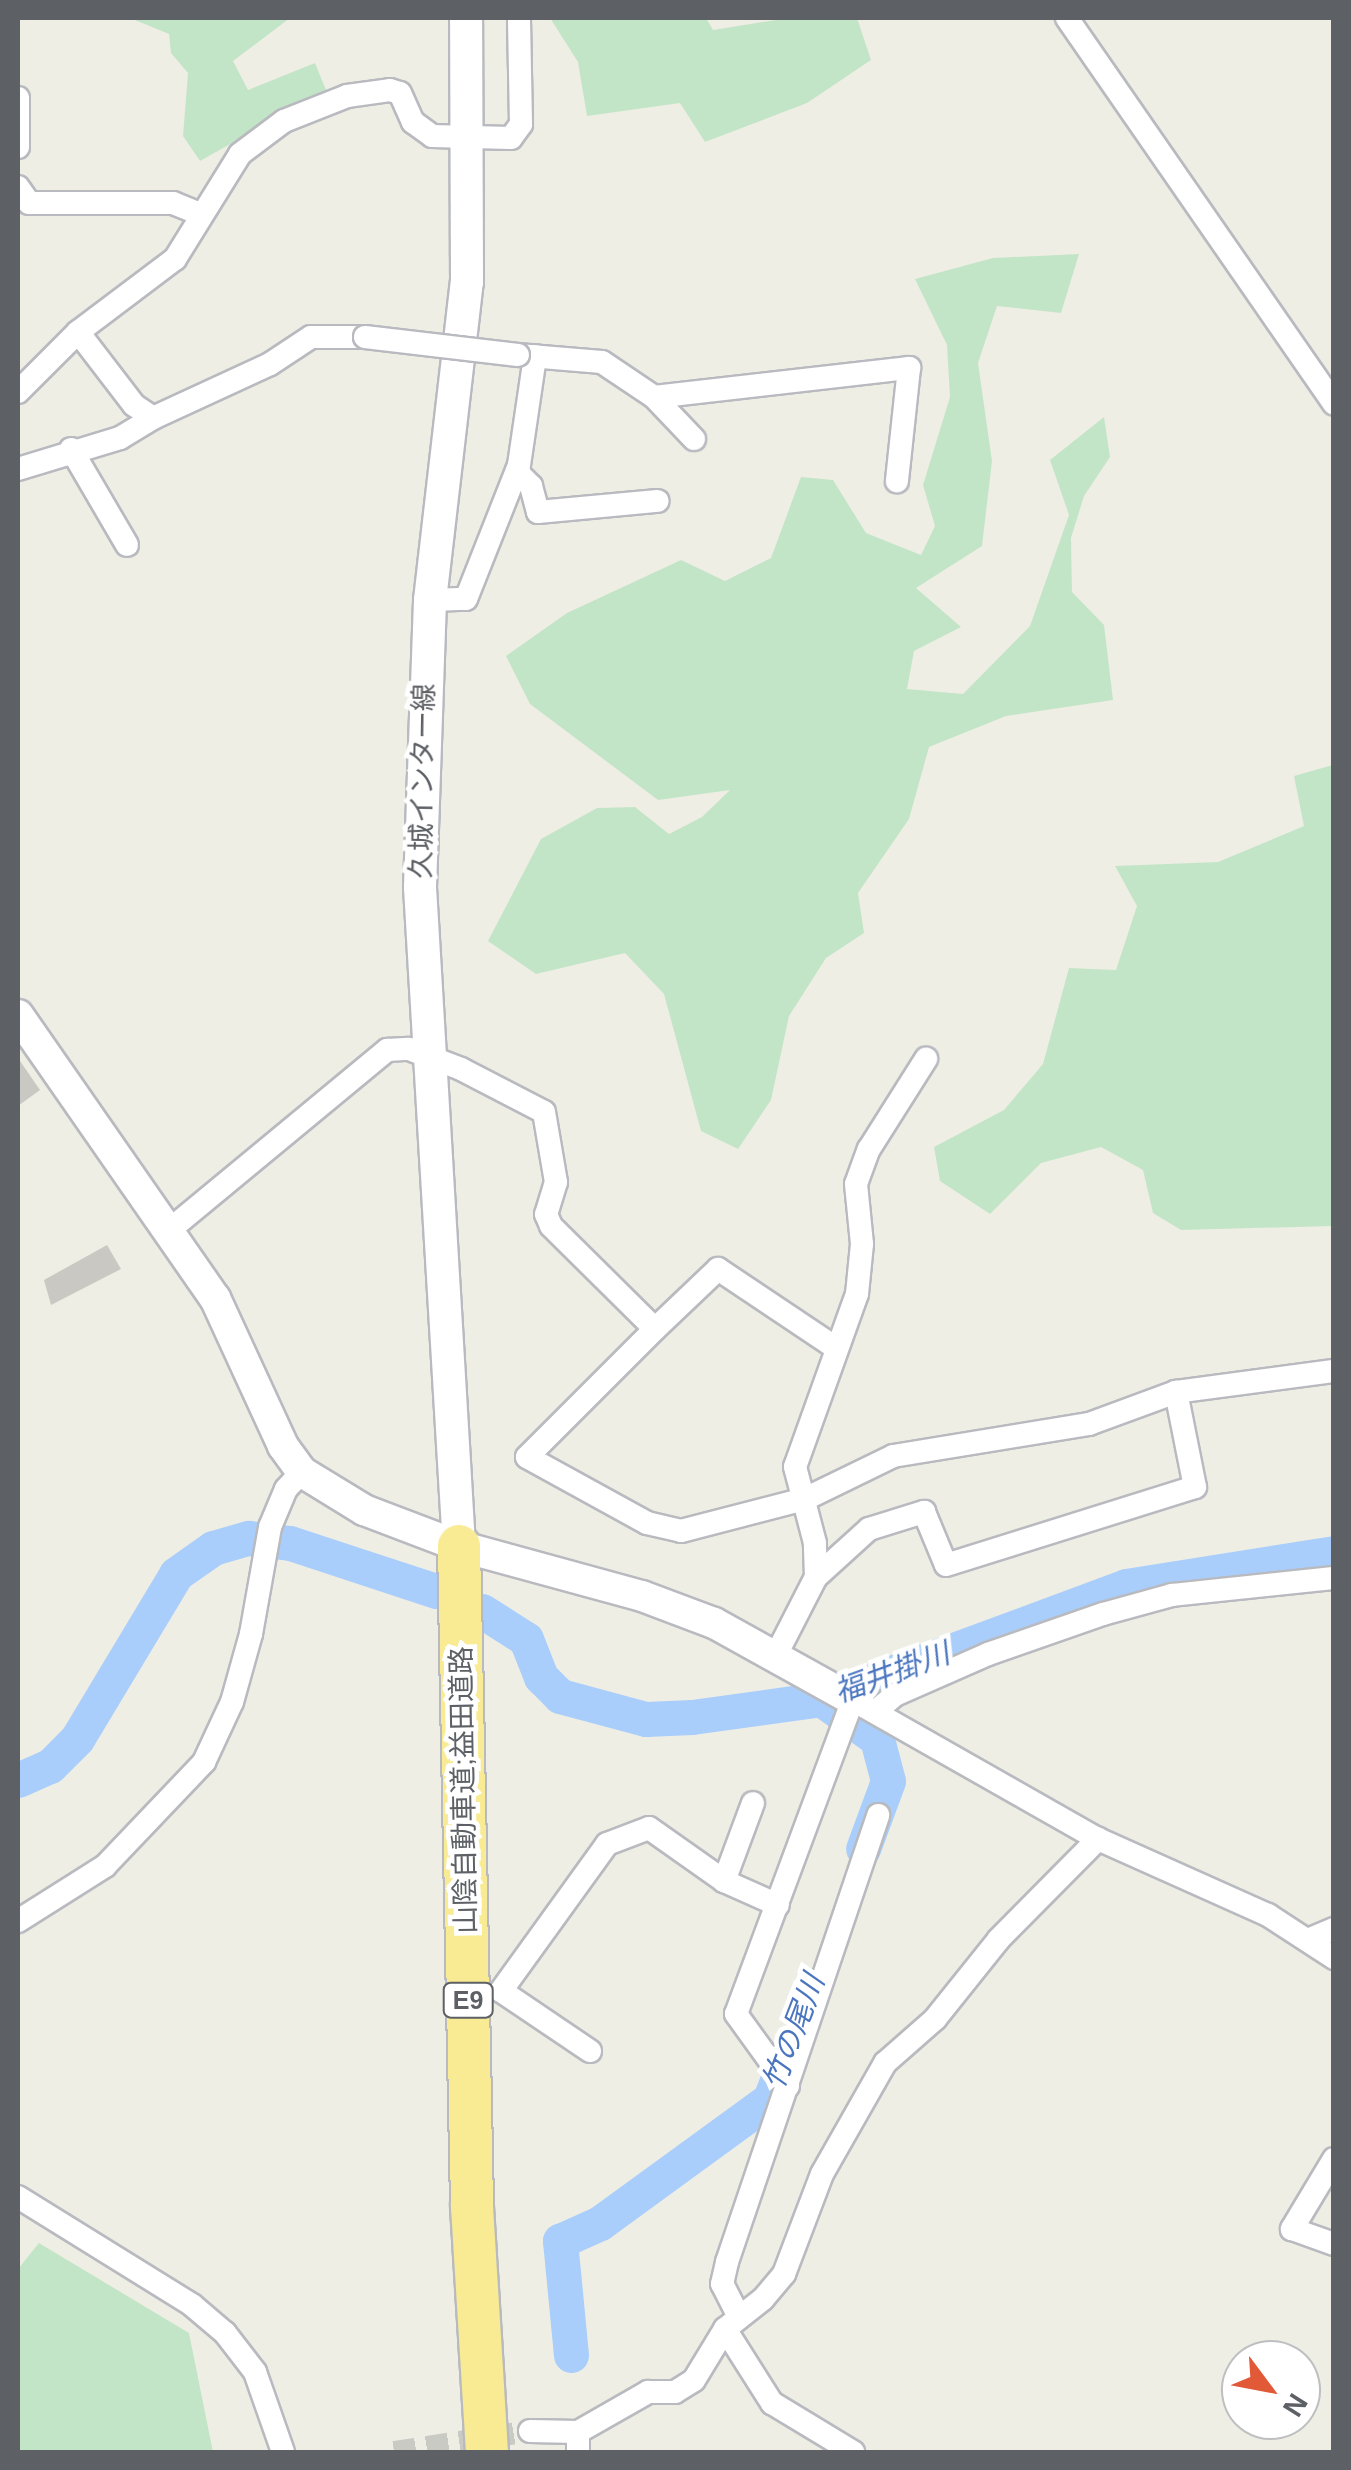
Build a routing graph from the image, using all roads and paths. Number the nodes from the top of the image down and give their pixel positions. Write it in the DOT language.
graph roads {
  1 [pos="466,18"];
  2 [pos="519,18"];
  3 [pos="1067,18"];
  4 [pos="18,98"];
  5 [pos="470,141"];
  6 [pos="18,147"];
  7 [pos="18,187"];
  8 [pos="200,214"];
  9 [pos="78,332"];
  10 [pos="527,355"];
  11 [pos="18,392"];
  12 [pos="654,397"];
  13 [pos="1334,403"];
  14 [pos="152,418"];
  15 [pos="694,439"];
  16 [pos="71,449"];
  17 [pos="18,469"];
  18 [pos="516,472"];
  19 [pos="897,481"];
  20 [pos="657,502"];
  21 [pos="127,544"];
  22 [pos="430,600"];
  23 [pos="18,1015"];
  24 [pos="431,1057"];
  25 [pos="926,1058"];
  26 [pos="167,1232"];
  27 [pos="655,1329"];
  28 [pos="836,1348"];
  29 [pos="1334,1372"];
  30 [pos="1176,1392"];
  31 [pos="302,1472"];
  32 [pos="805,1499"];
  33 [pos="459,1546"];
  34 [pos="816,1577"];
  35 [pos="1334,1578"];
  36 [pos="776,1655"];
  37 [pos="864,1706"];
  38 [pos="753,1803"];
  39 [pos="878,1815"];
  40 [pos="1098,1839"];
  41 [pos="724,1881"];
  42 [pos="778,1905"];
  43 [pos="18,1922"];
  44 [pos="1334,1929"];
  45 [pos="1310,1939"];
  46 [pos="1334,1958"];
  47 [pos="590,2051"];
  48 [pos="788,2086"];
  49 [pos="1334,2159"];
  50 [pos="18,2197"];
  51 [pos="1334,2244"];
  52 [pos="731,2322"];
  53 [pos="530,2431"];
  54 [pos="578,2442"];
  55 [pos="282,2452"];
  56 [pos="487,2452"];
  57 [pos="853,2452"];
  1 -- 5 [label="main road, 久城インター線"];
  2 -- 5 [label="street"];
  3 -- 13 [label="street"];
  4 -- 6 [label="street"];
  5 -- 8 [label="street"];
  5 -- 22 [label="main road, 久城インター線"];
  7 -- 8 [label="street"];
  8 -- 9 [label="street"];
  9 -- 11 [label="street"];
  9 -- 14 [label="street"];
  10 -- 12 [label="street"];
  10 -- 14 [label="street, bridge"];
  10 -- 18 [label="street"];
  12 -- 15 [label="street"];
  12 -- 19 [label="street"];
  14 -- 16 [label="street"];
  16 -- 17 [label="street"];
  16 -- 21 [label="street"];
  18 -- 20 [label="street"];
  18 -- 22 [label="street"];
  22 -- 24 [label="main road, 久城インター線"];
  23 -- 26 [label="street"];
  24 -- 26 [label="street"];
  24 -- 27 [label="street"];
  24 -- 33 [label="main road, 久城インター線"];
  25 -- 28 [label="street"];
  26 -- 31 [label="street"];
  27 -- 28 [label="street"];
  27 -- 32 [label="street"];
  28 -- 32 [label="street"];
  29 -- 30 [label="street"];
  30 -- 32 [label="street"];
  30 -- 34 [label="street"];
  31 -- 33 [label="street"];
  31 -- 43 [label="street"];
  32 -- 34 [label="street"];
  33 -- 36 [label="street"];
  33 -- 56 [label="highway, 山陰自動車道;益田道路 / E9"];
  34 -- 36 [label="street"];
  35 -- 37 [label="street"];
  36 -- 37 [label="street"];
  37 -- 40 [label="street"];
  37 -- 42 [label="street"];
  38 -- 41 [label="street"];
  39 -- 48 [label="street"];
  40 -- 45 [label="street"];
  40 -- 52 [label="street"];
  41 -- 42 [label="street"];
  41 -- 47 [label="street"];
  42 -- 48 [label="street"];
  44 -- 45 [label="street"];
  45 -- 46 [label="street"];
  48 -- 52 [label="street"];
  49 -- 51 [label="street"];
  50 -- 55 [label="street"];
  52 -- 54 [label="street"];
  52 -- 57 [label="street"];
  53 -- 54 [label="street"];
}
